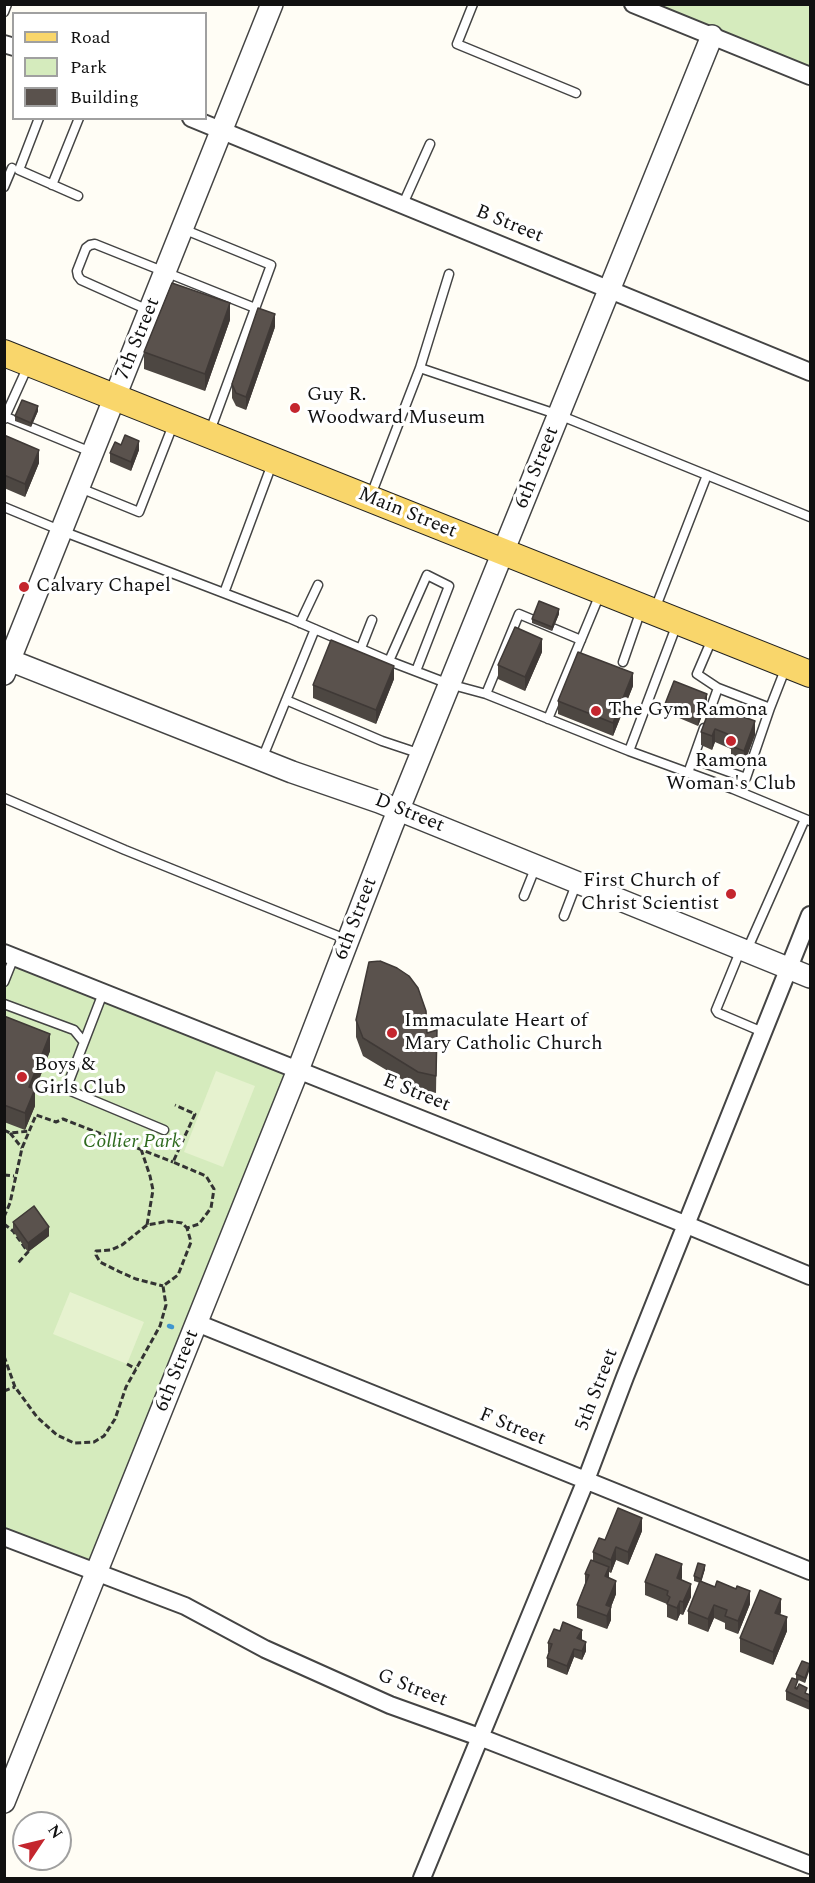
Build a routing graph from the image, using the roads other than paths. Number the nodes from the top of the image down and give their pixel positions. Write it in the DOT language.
graph roads {
  1 [pos="8,4"];
  2 [pos="272,4"];
  3 [pos="473,4"];
  4 [pos="643,6"];
  5 [pos="4,12"];
  6 [pos="712,36"];
  7 [pos="810,76"];
  8 [pos="576,93"];
  9 [pos="38,120"];
  10 [pos="78,120"];
  11 [pos="196,120"];
  12 [pos="222,131"];
  13 [pos="430,144"];
  14 [pos="12,167"];
  15 [pos="52,185"];
  16 [pos="4,187"];
  17 [pos="78,196"];
  18 [pos="403,204"];
  19 [pos="183,229"];
  20 [pos="165,273"];
  21 [pos="450,274"];
  22 [pos="609,288"];
  23 [pos="255,308"];
  24 [pos="150,311"];
  25 [pos="4,353"];
  26 [pos="29,363"];
  27 [pos="420,368"];
  28 [pos="810,372"];
  29 [pos="116,398"];
  30 [pos="559,415"];
  31 [pos="5,418"];
  32 [pos="174,421"];
  33 [pos="209,435"];
  34 [pos="93,453"];
  35 [pos="274,460"];
  36 [pos="707,475"];
  37 [pos="79,488"];
  38 [pos="370,499"];
  39 [pos="4,507"];
  40 [pos="810,517"];
  41 [pos="62,531"];
  42 [pos="503,552"];
  43 [pos="318,585"];
  44 [pos="601,591"];
  45 [pos="224,593"];
  46 [pos="648,609"];
  47 [pos="372,620"];
  48 [pos="678,621"];
  49 [pos="300,623"];
  50 [pos="315,629"];
  51 [pos="714,635"];
  52 [pos="581,640"];
  53 [pos="361,648"];
  54 [pos="389,661"];
  55 [pos="623,662"];
  56 [pos="6,664"];
  57 [pos="786,664"];
  58 [pos="416,671"];
  59 [pos="810,674"];
  60 [pos="449,684"];
  61 [pos="718,688"];
  62 [pos="486,694"];
  63 [pos="286,700"];
  64 [pos="770,708"];
  65 [pos="548,719"];
  66 [pos="629,752"];
  67 [pos="421,754"];
  68 [pos="693,759"];
  69 [pos="261,760"];
  70 [pos="688,773"];
  71 [pos="4,798"];
  72 [pos="399,809"];
  73 [pos="808,820"];
  74 [pos="536,865"];
  75 [pos="577,882"];
  76 [pos="524,896"];
  77 [pos="810,915"];
  78 [pos="564,916"];
  79 [pos="349,941"];
  80 [pos="744,950"];
  81 [pos="9,955"];
  82 [pos="790,969"];
  83 [pos="810,977"];
  84 [pos="4,982"];
  85 [pos="104,993"];
  86 [pos="4,1004"];
  87 [pos="765,1033"];
  88 [pos="83,1041"];
  89 [pos="298,1070"];
  90 [pos="164,1130"];
  91 [pos="687,1225"];
  92 [pos="810,1276"];
  93 [pos="197,1323"];
  94 [pos="586,1480"];
  95 [pos="4,1537"];
  96 [pos="810,1571"];
  97 [pos="97,1574"];
  98 [pos="482,1738"];
  99 [pos="4,1802"];
  100 [pos="810,1865"];
  101 [pos="422,1878"];
  1 -- 5 [label="lane"];
  2 -- 12 [label="street, 7th Street"];
  3 -- 8 [label="lane"];
  4 -- 6 [label="street"];
  6 -- 7 [label="street"];
  6 -- 22 [label="street, 6th Street"];
  9 -- 14 [label="lane"];
  10 -- 15 [label="lane"];
  11 -- 12 [label="street, B Street"];
  12 -- 18 [label="street, B Street"];
  12 -- 19 [label="street, 7th Street"];
  13 -- 18 [label="lane"];
  14 -- 15 [label="lane"];
  14 -- 16 [label="lane"];
  15 -- 17 [label="lane"];
  18 -- 22 [label="street, B Street"];
  19 -- 20 [label="street, 7th Street"];
  19 -- 23 [label="lane"];
  20 -- 23 [label="lane"];
  20 -- 24 [label="street, 7th Street"];
  20 -- 24 [label="lane"];
  21 -- 27 [label="lane"];
  22 -- 28 [label="street, B Street"];
  22 -- 30 [label="street, 6th Street"];
  23 -- 33 [label="lane"];
  24 -- 29 [label="street, 7th Street"];
  25 -- 26 [label="main road, Main Street"];
  26 -- 29 [label="main road, Main Street"];
  26 -- 31 [label="lane"];
  27 -- 30 [label="lane"];
  27 -- 38 [label="lane"];
  29 -- 32 [label="main road, Main Street"];
  29 -- 34 [label="street, 7th Street"];
  30 -- 36 [label="lane"];
  30 -- 42 [label="street, 6th Street"];
  31 -- 34 [label="lane"];
  32 -- 33 [label="main road, Main Street"];
  32 -- 37 [label="lane"];
  33 -- 35 [label="main road, Main Street"];
  34 -- 37 [label="street, 7th Street"];
  35 -- 38 [label="main road, Main Street"];
  35 -- 45 [label="lane"];
  36 -- 40 [label="lane"];
  36 -- 46 [label="lane"];
  37 -- 41 [label="street, 7th Street"];
  38 -- 42 [label="main road, Main Street"];
  39 -- 41 [label="lane"];
  41 -- 45 [label="lane"];
  41 -- 56 [label="street, 7th Street"];
  42 -- 44 [label="main road, Main Street"];
  42 -- 60 [label="street, 6th Street"];
  43 -- 49 [label="lane"];
  44 -- 46 [label="main road, Main Street"];
  44 -- 52 [label="lane"];
  45 -- 49 [label="lane"];
  46 -- 48 [label="main road, Main Street"];
  46 -- 55 [label="lane"];
  47 -- 53 [label="lane"];
  48 -- 51 [label="main road, Main Street"];
  48 -- 66 [label="lane"];
  49 -- 50 [label="lane"];
  50 -- 53 [label="lane"];
  50 -- 63 [label="lane"];
  51 -- 57 [label="main road, Main Street"];
  51 -- 61 [label="lane"];
  52 -- 62 [label="lane"];
  52 -- 65 [label="lane"];
  53 -- 54 [label="lane"];
  54 -- 58 [label="lane"];
  54 -- 58 [label="lane"];
  56 -- 69 [label="street, D Street"];
  57 -- 59 [label="main road, Main Street"];
  57 -- 64 [label="lane"];
  58 -- 60 [label="lane"];
  60 -- 62 [label="lane"];
  60 -- 67 [label="street, 6th Street"];
  61 -- 64 [label="lane"];
  61 -- 68 [label="lane"];
  62 -- 65 [label="lane"];
  63 -- 67 [label="lane"];
  63 -- 69 [label="lane"];
  64 -- 68 [label="lane"];
  65 -- 66 [label="lane"];
  66 -- 70 [label="lane"];
  67 -- 72 [label="street, 6th Street"];
  68 -- 70 [label="lane"];
  69 -- 72 [label="street, D Street"];
  70 -- 73 [label="lane"];
  71 -- 79 [label="lane"];
  72 -- 74 [label="street, D Street"];
  72 -- 79 [label="street, 6th Street"];
  73 -- 80 [label="lane"];
  74 -- 75 [label="street, D Street"];
  74 -- 76 [label="lane"];
  75 -- 78 [label="lane"];
  75 -- 80 [label="street, D Street"];
  77 -- 82 [label="street, 5th Street"];
  79 -- 89 [label="street, 6th Street"];
  80 -- 82 [label="street, D Street"];
  80 -- 87 [label="lane"];
  81 -- 84 [label="lane"];
  81 -- 85 [label="street, E Street"];
  82 -- 83 [label="street, D Street"];
  82 -- 87 [label="street, 5th Street"];
  85 -- 88 [label="lane"];
  85 -- 89 [label="street, E Street"];
  86 -- 88 [label="lane"];
  87 -- 91 [label="street, 5th Street"];
  88 -- 90 [label="lane"];
  89 -- 91 [label="street, E Street"];
  89 -- 93 [label="street, 6th Street"];
  91 -- 92 [label="street, E Street"];
  91 -- 94 [label="street, 5th Street"];
  93 -- 94 [label="street, F Street"];
  93 -- 97 [label="street, 6th Street"];
  94 -- 96 [label="street, F Street"];
  94 -- 98 [label="street, 5th Street"];
  95 -- 97 [label="street, G Street"];
  97 -- 98 [label="street, G Street"];
  97 -- 99 [label="street, 6th Street"];
  98 -- 100 [label="street, G Street"];
  98 -- 101 [label="street, 5th Street"];
}
